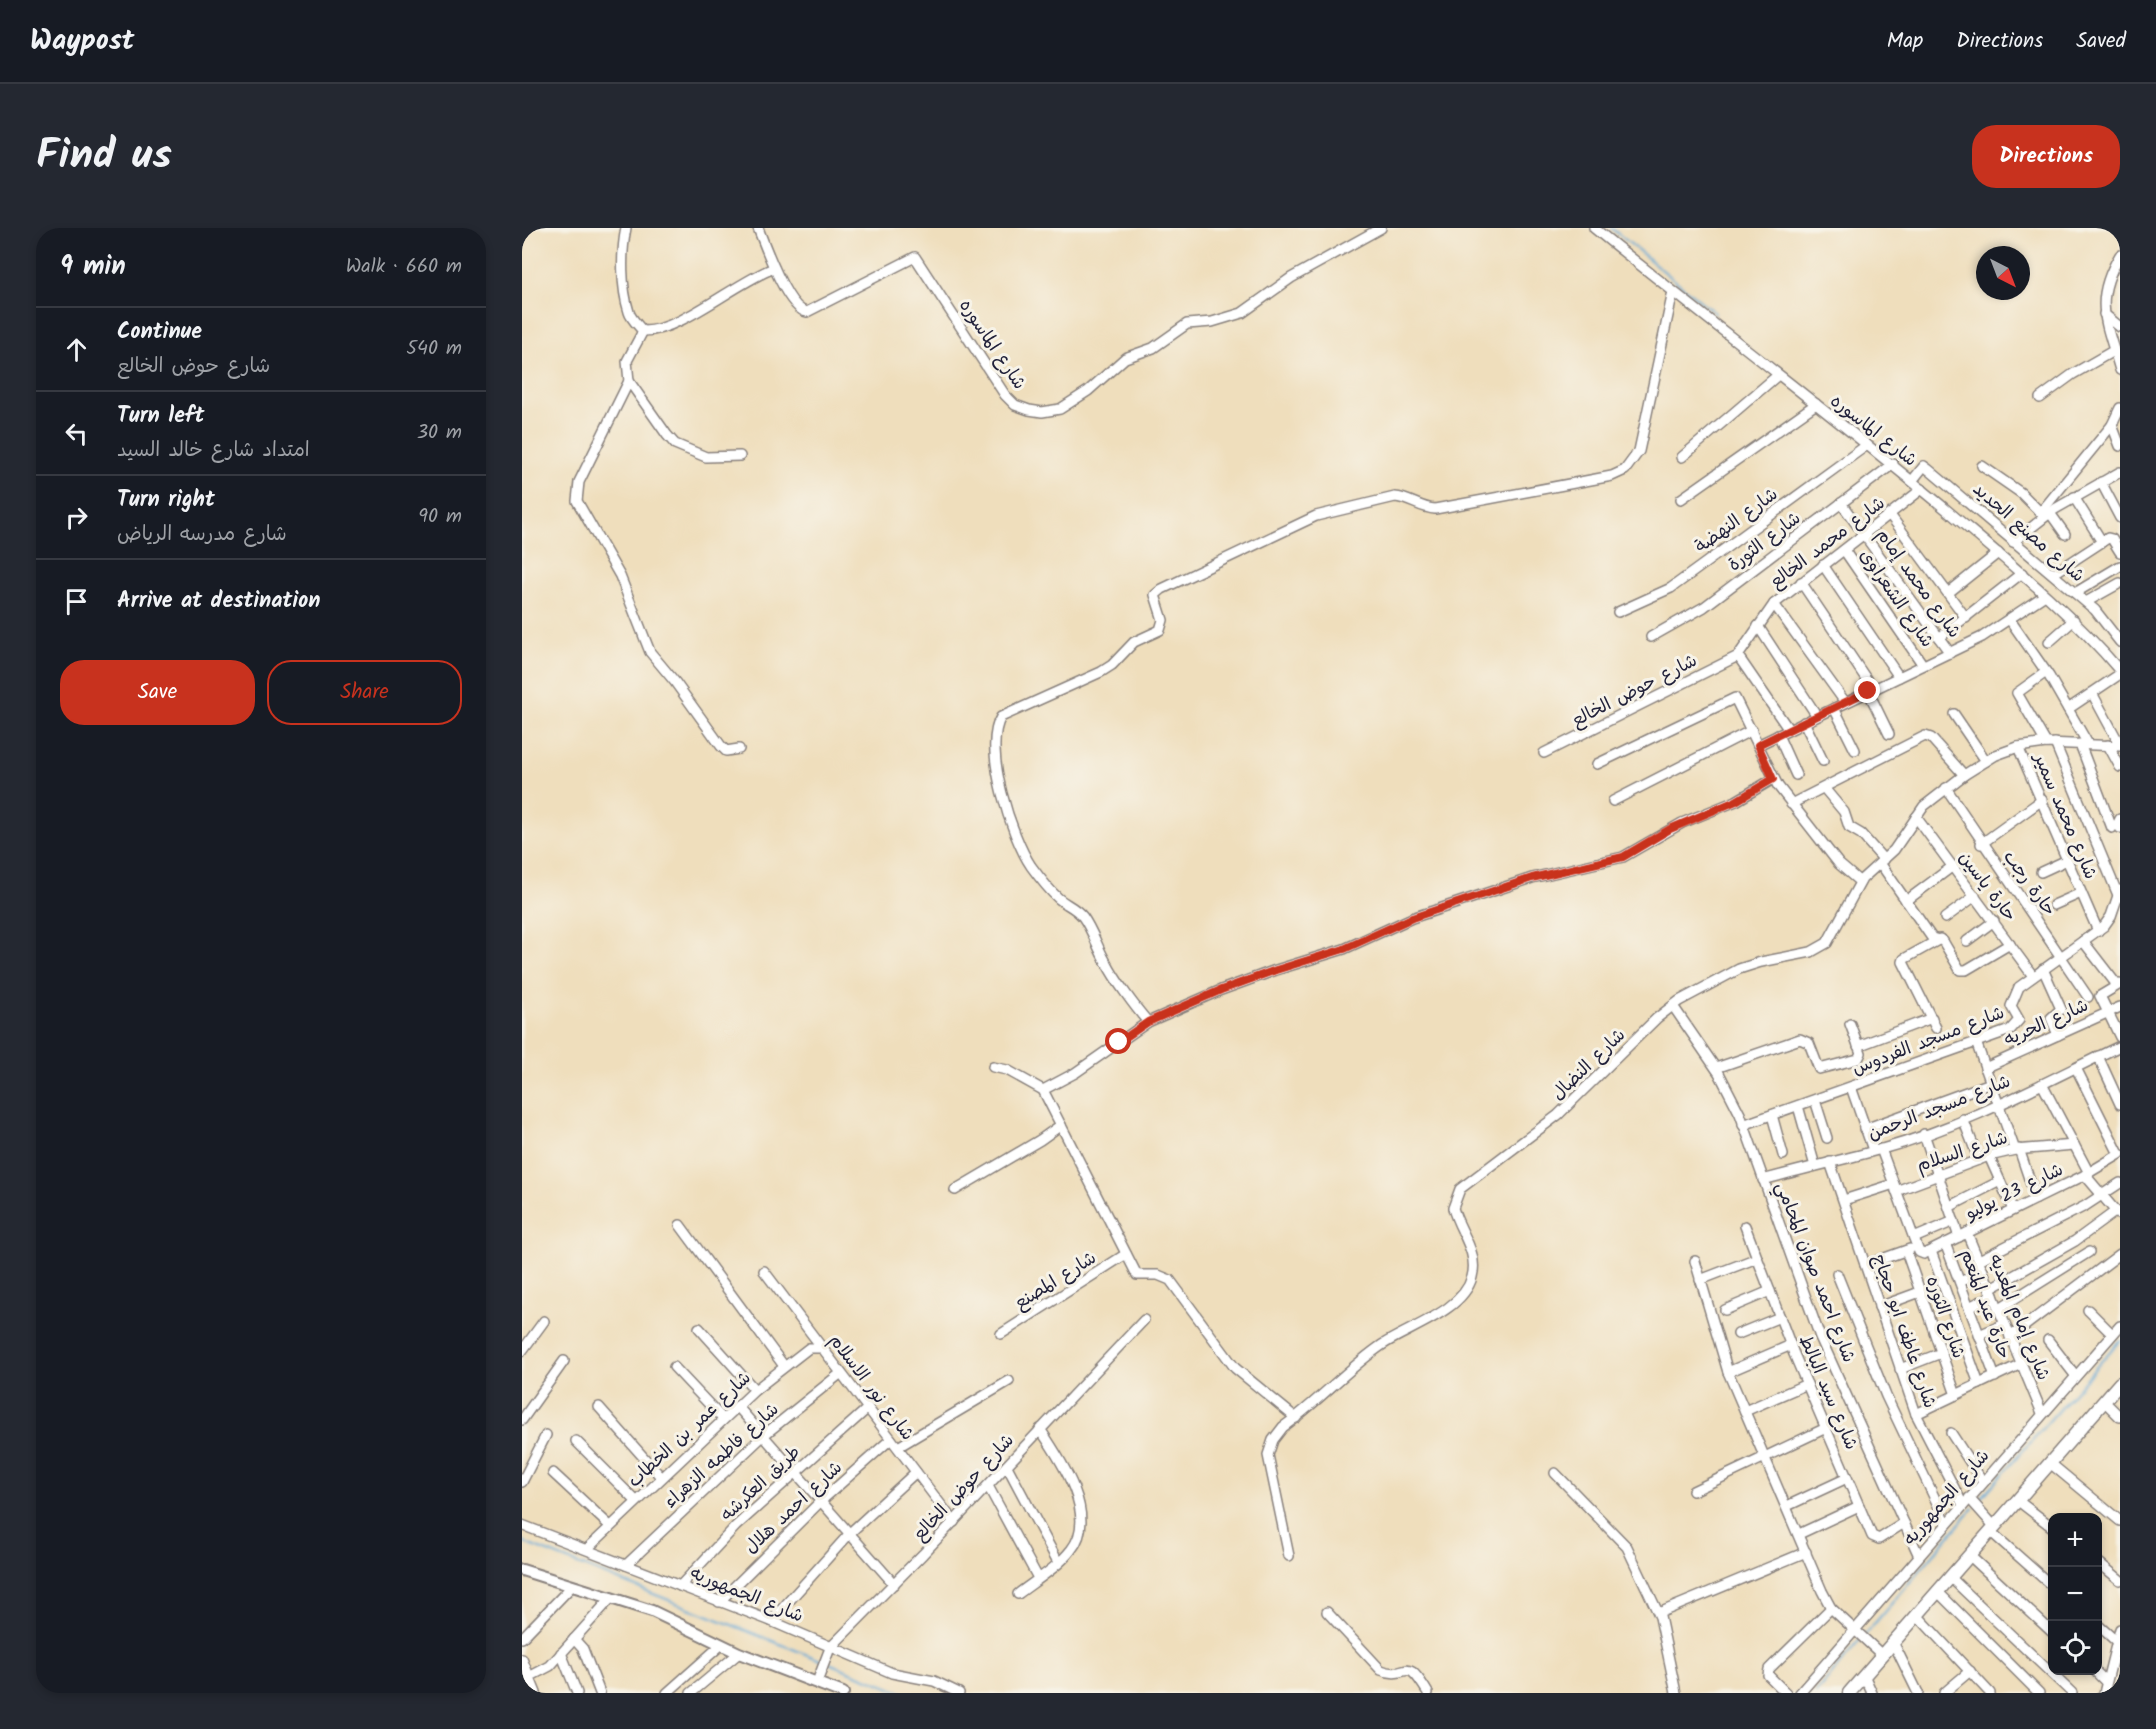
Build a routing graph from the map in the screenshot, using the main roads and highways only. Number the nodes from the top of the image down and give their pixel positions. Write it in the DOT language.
graph roads {
  1 [pos="2120,1383"];
  2 [pos="1849,1693"];
  1 -- 2 [label="main road"];
}
